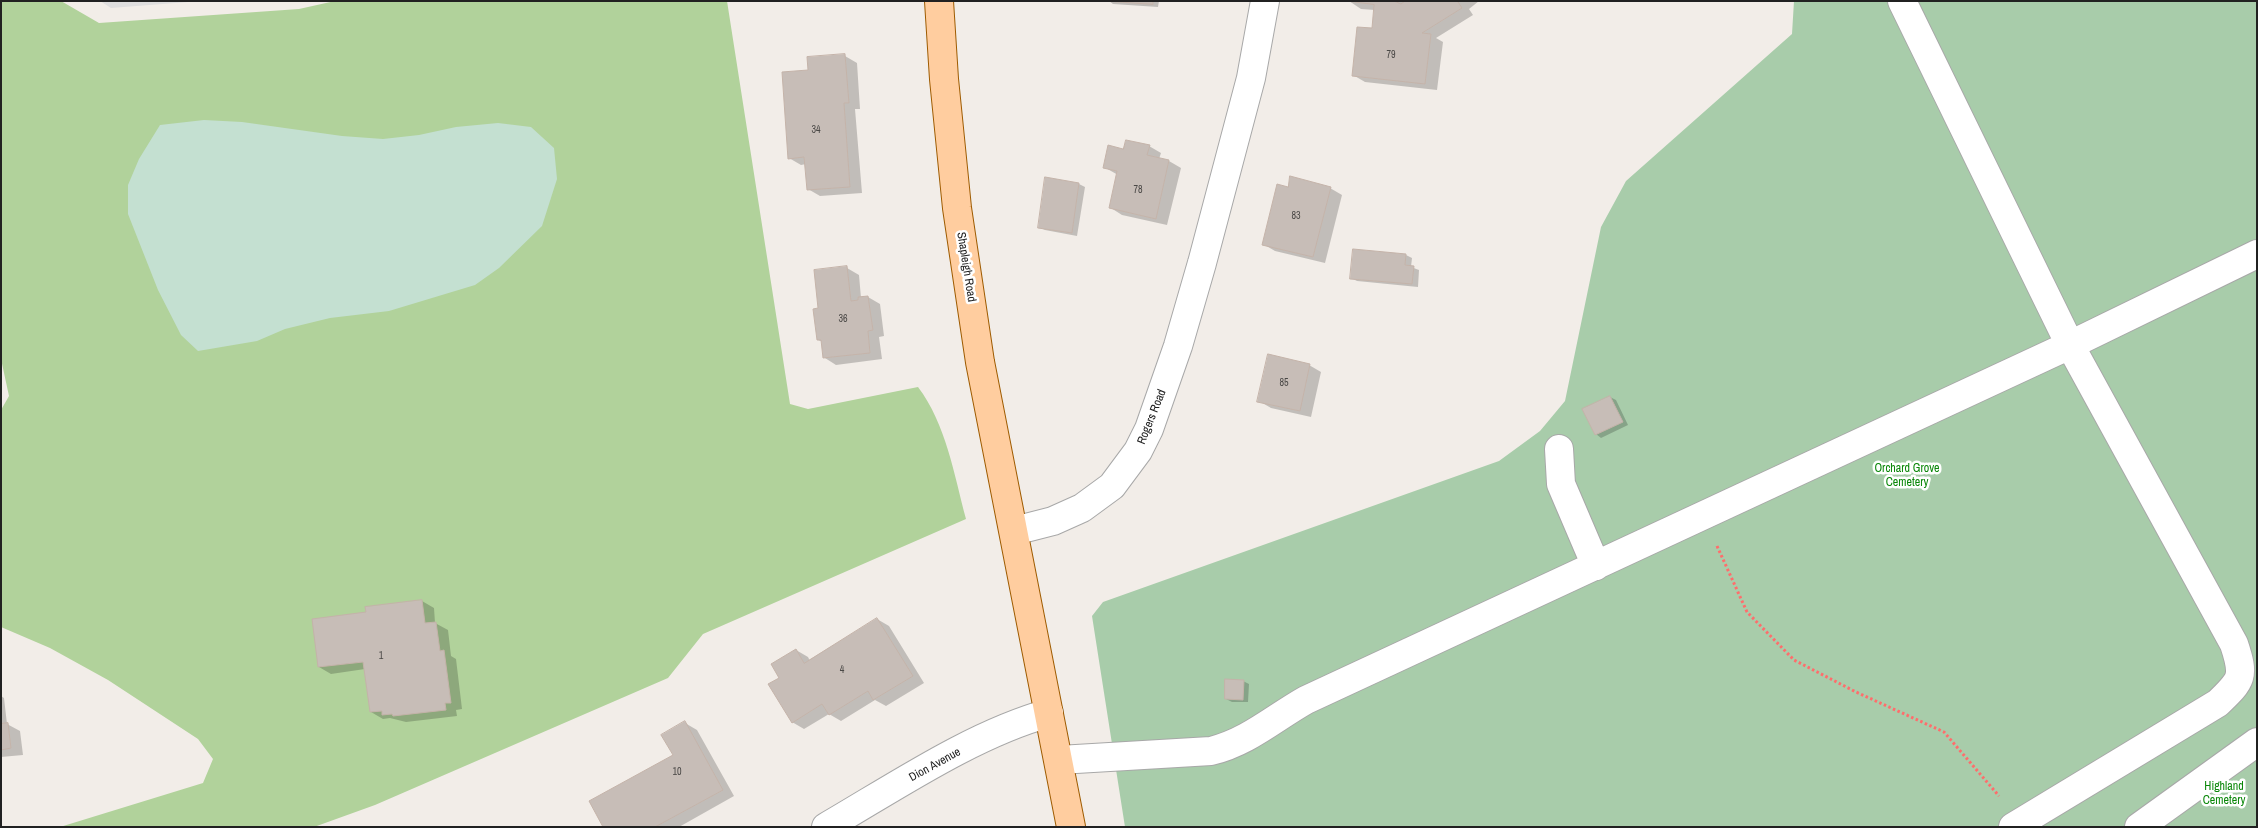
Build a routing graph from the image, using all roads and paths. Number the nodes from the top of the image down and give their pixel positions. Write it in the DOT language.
graph roads {
  1 [pos="939,1"];
  2 [pos="1265,1"];
  3 [pos="1902,1"];
  4 [pos="2257,254"];
  5 [pos="2070,346"];
  6 [pos="1559,449"];
  7 [pos="1704,515"];
  8 [pos="1014,531"];
  9 [pos="1596,566"];
  10 [pos="1049,713"];
  11 [pos="2257,742"];
  12 [pos="1059,760"];
  13 [pos="2017,824"];
  14 [pos="826,827"];
  15 [pos="1071,827"];
  16 [pos="2139,827"];
  1 -- 8 [label="main road, Shapleigh Road"];
  2 -- 8 [label="street, Rogers Road"];
  3 -- 5 [label="street"];
  4 -- 5 [label="street"];
  5 -- 7 [label="street"];
  5 -- 13 [label="street"];
  6 -- 9 [label="street"];
  7 -- 9 [label="street"];
  7 -- 13 [label="path"];
  8 -- 10 [label="main road"];
  9 -- 12 [label="street"];
  10 -- 12 [label="main road"];
  10 -- 14 [label="street, Dion Avenue"];
  11 -- 16 [label="street"];
  12 -- 15 [label="main road"];
}
